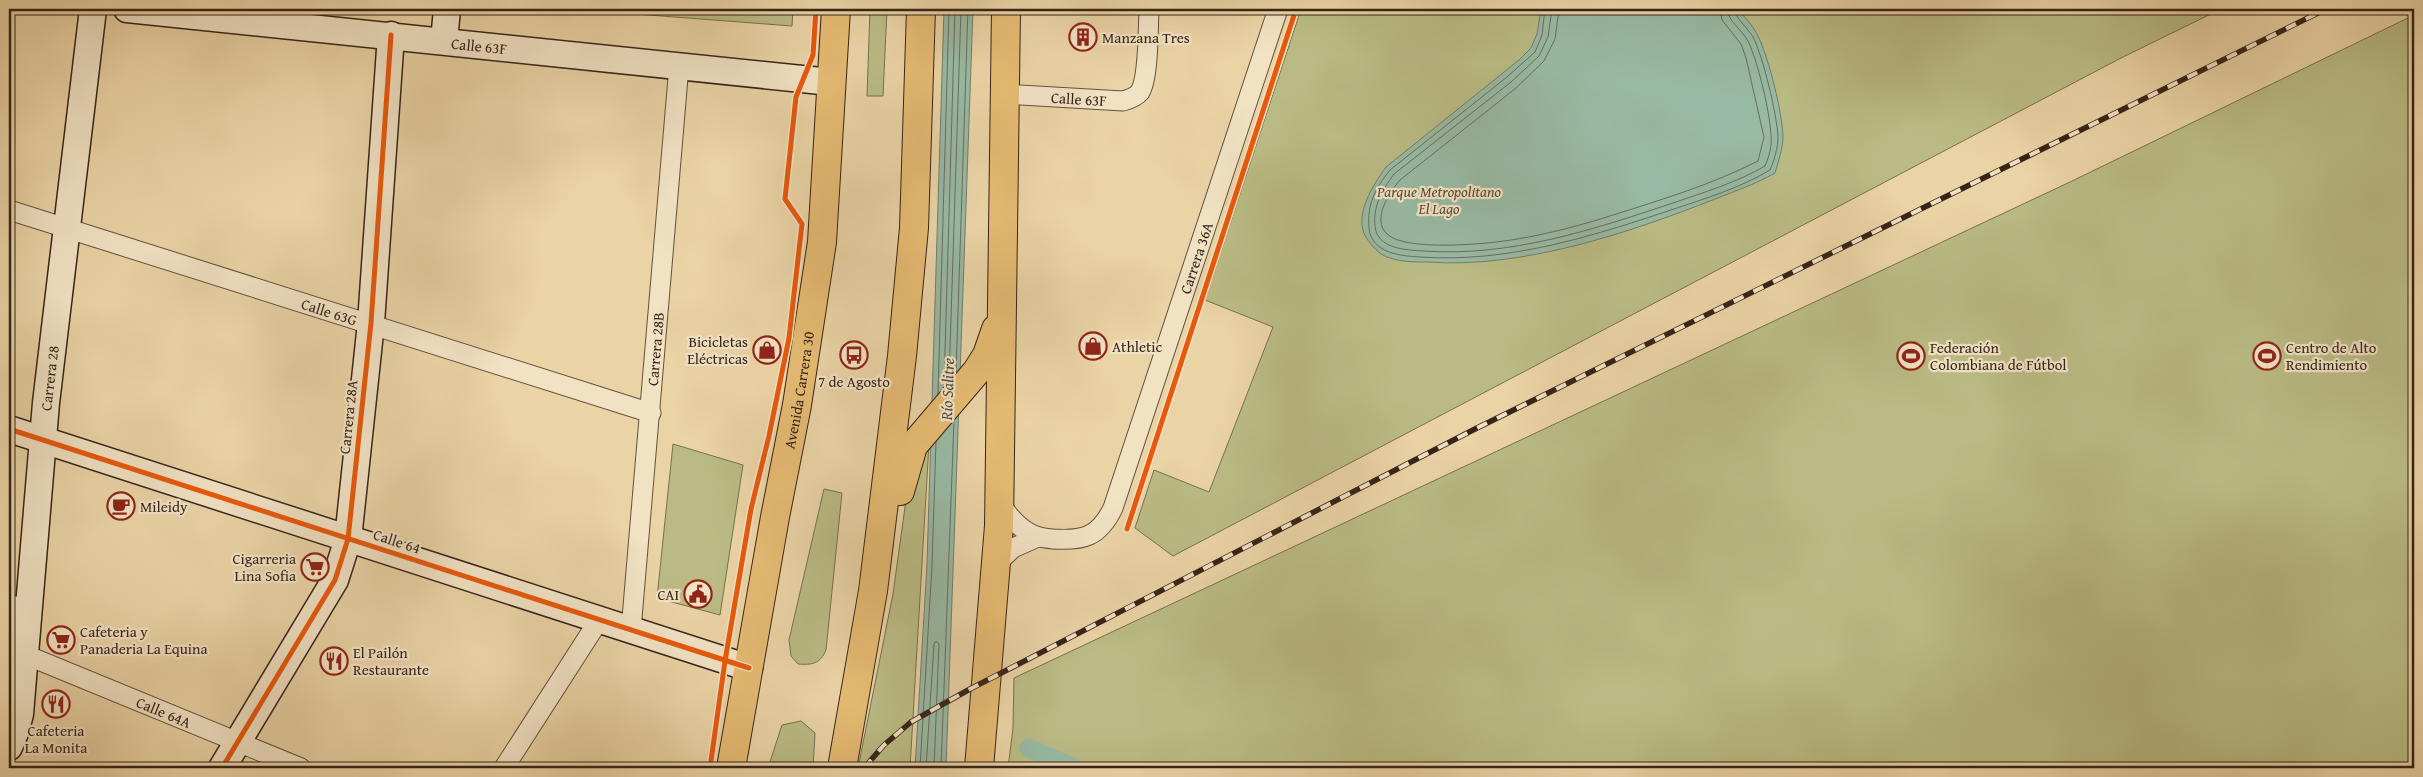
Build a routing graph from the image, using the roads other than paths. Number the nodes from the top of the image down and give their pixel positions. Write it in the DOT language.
graph roads {
  1 [pos="94,9"];
  2 [pos="128,9"];
  3 [pos="447,9"];
  4 [pos="836,9"];
  5 [pos="921,9"];
  6 [pos="1006,9"];
  7 [pos="1148,9"];
  8 [pos="1278,9"];
  9 [pos="391,36"];
  10 [pos="444,41"];
  11 [pos="680,66"];
  12 [pos="831,82"];
  13 [pos="1003,94"];
  14 [pos="9,210"];
  15 [pos="67,229"];
  16 [pos="1002,311"];
  17 [pos="371,322"];
  18 [pos="651,413"];
  19 [pos="9,429"];
  20 [pos="43,440"];
  21 [pos="1000,503"];
  22 [pos="1038,537"];
  23 [pos="348,539"];
  24 [pos="996,564"];
  25 [pos="873,591"];
  26 [pos="19,607"];
  27 [pos="598,620"];
  28 [pos="631,630"];
  29 [pos="26,655"];
  30 [pos="749,668"];
  31 [pos="238,742"];
  32 [pos="9,747"];
  33 [pos="222,768"];
  34 [pos="301,768"];
  35 [pos="504,768"];
  36 [pos="731,768"];
  37 [pos="842,768"];
  38 [pos="978,768"];
  1 -- 15 [label="street, Carrera 28"];
  2 -- 9 [label="street, Calle 63F"];
  3 -- 10 [label="street"];
  4 -- 12 [label="highway, Avenida Carrera 30"];
  5 -- 25 [label="highway"];
  6 -- 13 [label="highway"];
  7 -- 13 [label="street, Calle 63F"];
  8 -- 22 [label="street, Carrera 36A"];
  9 -- 10 [label="street, Calle 63F"];
  9 -- 17 [label="street, Carrera 28A"];
  10 -- 11 [label="street, Calle 63F"];
  11 -- 12 [label="street, Calle 63F"];
  11 -- 18 [label="street, Carrera 28B"];
  12 -- 30 [label="highway, Avenida Carrera 30"];
  13 -- 16 [label="highway"];
  14 -- 15 [label="street, Calle 63G"];
  15 -- 17 [label="street, Calle 63G"];
  15 -- 20 [label="street, Carrera 28"];
  16 -- 21 [label="highway"];
  16 -- 25 [label="highway"];
  17 -- 18 [label="street, Calle 63G"];
  17 -- 23 [label="street, Carrera 28A"];
  18 -- 28 [label="street, Carrera 28B"];
  19 -- 20 [label="street, Calle 64"];
  20 -- 23 [label="street, Calle 64"];
  20 -- 26 [label="street, Carrera 28"];
  21 -- 22 [label="street"];
  21 -- 24 [label="highway"];
  22 -- 24 [label="street"];
  23 -- 27 [label="street, Calle 64"];
  23 -- 31 [label="street, Carrera 28A"];
  24 -- 38 [label="highway"];
  25 -- 37 [label="highway"];
  26 -- 29 [label="street, Carrera 28"];
  27 -- 28 [label="street, Calle 64"];
  27 -- 35 [label="street"];
  28 -- 30 [label="street, Calle 64"];
  29 -- 31 [label="street, Calle 64A"];
  29 -- 32 [label="street, Carrera 28"];
  30 -- 36 [label="highway, Avenida Carrera 30"];
  31 -- 33 [label="street, Carrera 28A"];
  31 -- 34 [label="street, Calle 64A"];
}
